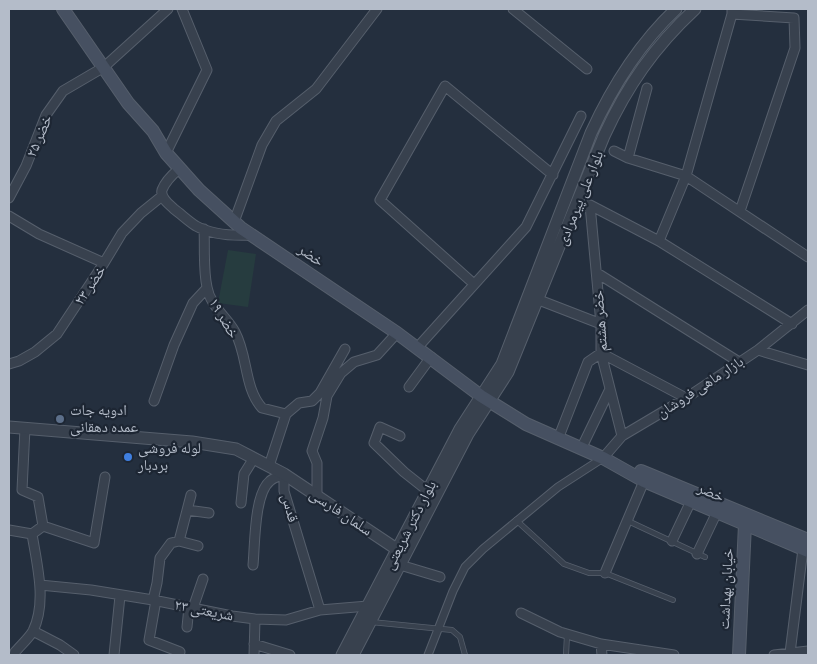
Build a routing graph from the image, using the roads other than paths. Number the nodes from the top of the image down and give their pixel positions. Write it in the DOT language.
graph roads {
  1 [pos="63,9"];
  2 [pos="168,9"];
  3 [pos="182,9"];
  4 [pos="377,9"];
  5 [pos="513,9"];
  6 [pos="676,9"];
  7 [pos="695,9"];
  8 [pos="732,12"];
  9 [pos="104,67"];
  10 [pos="588,69"];
  11 [pos="647,88"];
  12 [pos="582,116"];
  13 [pos="614,151"];
  14 [pos="166,153"];
  15 [pos="628,158"];
  16 [pos="179,169"];
  17 [pos="553,175"];
  18 [pos="686,176"];
  19 [pos="162,196"];
  20 [pos="9,198"];
  21 [pos="740,211"];
  22 [pos="9,216"];
  23 [pos="234,222"];
  24 [pos="204,229"];
  25 [pos="253,236"];
  26 [pos="659,241"];
  27 [pos="808,257"];
  28 [pos="104,263"];
  29 [pos="597,273"];
  30 [pos="474,284"];
  31 [pos="207,288"];
  32 [pos="534,298"];
  33 [pos="808,310"];
  34 [pos="601,324"];
  35 [pos="792,324"];
  36 [pos="397,334"];
  37 [pos="418,348"];
  38 [pos="345,349"];
  39 [pos="758,350"];
  40 [pos="601,353"];
  41 [pos="431,357"];
  42 [pos="739,362"];
  43 [pos="9,364"];
  44 [pos="808,365"];
  45 [pos="409,387"];
  46 [pos="610,389"];
  47 [pos="686,398"];
  48 [pos="485,399"];
  49 [pos="154,401"];
  50 [pos="286,414"];
  51 [pos="9,427"];
  52 [pos="26,428"];
  53 [pos="464,432"];
  54 [pos="400,436"];
  55 [pos="622,436"];
  56 [pos="558,439"];
  57 [pos="580,448"];
  58 [pos="254,458"];
  59 [pos="603,458"];
  60 [pos="269,466"];
  61 [pos="284,474"];
  62 [pos="105,477"];
  63 [pos="644,481"];
  64 [pos="428,491"];
  65 [pos="191,495"];
  66 [pos="317,496"];
  67 [pos="691,501"];
  68 [pos="241,503"];
  69 [pos="187,510"];
  70 [pos="717,512"];
  71 [pos="209,513"];
  72 [pos="516,520"];
  73 [pos="627,520"];
  74 [pos="747,520"];
  75 [pos="42,526"];
  76 [pos="9,530"];
  77 [pos="32,534"];
  78 [pos="179,541"];
  79 [pos="672,541"];
  80 [pos="198,546"];
  81 [pos="807,547"];
  82 [pos="398,550"];
  83 [pos="702,555"];
  84 [pos="253,565"];
  85 [pos="400,565"];
  86 [pos="605,573"];
  87 [pos="440,577"];
  88 [pos="203,579"];
  89 [pos="40,586"];
  90 [pos="120,596"];
  91 [pos="155,600"];
  92 [pos="672,600"];
  93 [pos="368,606"];
  94 [pos="191,608"];
  95 [pos="320,610"];
  96 [pos="521,613"];
  97 [pos="255,619"];
  98 [pos="370,622"];
  99 [pos="187,627"];
  100 [pos="438,629"];
  101 [pos="32,632"];
  102 [pos="567,634"];
  103 [pos="254,644"];
  104 [pos="601,644"];
  105 [pos="808,651"];
  106 [pos="180,652"];
  107 [pos="13,653"];
  108 [pos="790,653"];
  109 [pos="74,655"];
  110 [pos="114,655"];
  111 [pos="254,655"];
  112 [pos="290,655"];
  113 [pos="342,655"];
  114 [pos="353,655"];
  115 [pos="428,655"];
  116 [pos="465,655"];
  117 [pos="566,655"];
  118 [pos="602,655"];
  119 [pos="674,655"];
  120 [pos="739,655"];
  121 [pos="774,655"];
  1 -- 9 [label="main road, خضر"];
  2 -- 9 [label="street, خضر ۲۵"];
  3 -- 14 [label="street"];
  4 -- 23 [label="street"];
  5 -- 10 [label="street"];
  6 -- 32 [label="street, بلوار علی پیرمرادی"];
  7 -- 32 [label="street, بلوار علی پیرمرادی"];
  8 -- 18 [label="street"];
  8 -- 21 [label="street"];
  9 -- 14 [label="main road, خضر"];
  9 -- 20 [label="street, خضر ۲۵"];
  11 -- 15 [label="street"];
  12 -- 17 [label="street"];
  13 -- 15 [label="street"];
  14 -- 16 [label="main road, خضر"];
  15 -- 18 [label="street"];
  16 -- 19 [label="street"];
  16 -- 23 [label="main road, خضر"];
  17 -- 30 [label="street"];
  17 -- 30 [label="street"];
  18 -- 21 [label="street"];
  18 -- 26 [label="street"];
  19 -- 24 [label="street"];
  19 -- 28 [label="street, خضر ۲۳"];
  21 -- 27 [label="street"];
  22 -- 28 [label="street"];
  23 -- 25 [label="main road, خضر"];
  24 -- 25 [label="street"];
  24 -- 31 [label="street, خضر ۱۹"];
  25 -- 36 [label="main road, خضر"];
  26 -- 29 [label="street, خضر هشتم"];
  26 -- 35 [label="street"];
  28 -- 43 [label="street, خضر ۲۳"];
  29 -- 34 [label="street, خضر هشتم"];
  29 -- 42 [label="street"];
  30 -- 37 [label="street"];
  31 -- 49 [label="street"];
  31 -- 50 [label="street, خضر ۱۹"];
  32 -- 34 [label="street"];
  32 -- 48 [label="street, بلوار علی پیرمرادی"];
  33 -- 35 [label="street"];
  34 -- 40 [label="street, خضر هشتم"];
  35 -- 39 [label="street"];
  36 -- 37 [label="main road, خضر"];
  36 -- 66 [label="street"];
  37 -- 41 [label="main road, خضر"];
  38 -- 50 [label="street"];
  39 -- 42 [label="street, بازار ماهی فروشان"];
  39 -- 44 [label="street, بازار ماهی فروشان"];
  40 -- 46 [label="street, خضر هشتم"];
  40 -- 47 [label="street"];
  40 -- 56 [label="street"];
  41 -- 45 [label="street"];
  41 -- 48 [label="main road, خضر"];
  42 -- 47 [label="street, بازار ماهی فروشان"];
  46 -- 55 [label="street, خضر هشتم"];
  46 -- 57 [label="street"];
  47 -- 55 [label="street, بازار ماهی فروشان"];
  48 -- 53 [label="street, بلوار دکتر شریعتی"];
  48 -- 56 [label="main road, خضر"];
  50 -- 60 [label="street"];
  51 -- 52 [label="street"];
  52 -- 58 [label="street"];
  52 -- 75 [label="street"];
  53 -- 64 [label="street, بلوار دکتر شریعتی"];
  53 -- 85 [label="street, بلوار دکتر شریعتی"];
  54 -- 64 [label="street"];
  55 -- 59 [label="street, بازار ماهی فروشان"];
  56 -- 57 [label="main road, خضر"];
  57 -- 59 [label="main road, خضر"];
  58 -- 60 [label="street"];
  58 -- 68 [label="street"];
  59 -- 63 [label="main road, خضر"];
  59 -- 72 [label="street"];
  59 -- 74 [label="main road, خضر"];
  60 -- 61 [label="street, قدس"];
  61 -- 66 [label="street, سلمان فارسی"];
  61 -- 84 [label="street"];
  61 -- 95 [label="street, قدس"];
  62 -- 75 [label="street"];
  63 -- 67 [label="main road, خضر"];
  63 -- 73 [label="street"];
  64 -- 82 [label="street, بلوار دکتر شریعتی"];
  65 -- 69 [label="street"];
  66 -- 82 [label="street, سلمان فارسی"];
  67 -- 70 [label="main road, خضر"];
  67 -- 79 [label="street"];
  69 -- 71 [label="street"];
  69 -- 78 [label="street"];
  70 -- 74 [label="main road, خضر"];
  70 -- 83 [label="street"];
  72 -- 86 [label="lane"];
  72 -- 100 [label="street"];
  73 -- 79 [label="lane"];
  73 -- 86 [label="street"];
  74 -- 81 [label="main road, خضر"];
  74 -- 120 [label="main road, خیابان بهداشت"];
  75 -- 77 [label="street"];
  76 -- 77 [label="street"];
  77 -- 89 [label="street"];
  78 -- 80 [label="street"];
  78 -- 91 [label="street"];
  79 -- 83 [label="lane"];
  81 -- 108 [label="street"];
  82 -- 93 [label="street, بلوار دکتر شریعتی"];
  85 -- 87 [label="street"];
  85 -- 98 [label="street, بلوار دکتر شریعتی"];
  86 -- 92 [label="lane"];
  88 -- 94 [label="street"];
  89 -- 90 [label="street, شریعتی ۲۳"];
  89 -- 101 [label="street"];
  90 -- 91 [label="street, شریعتی ۲۳"];
  90 -- 110 [label="street"];
  91 -- 94 [label="street, شریعتی ۲۳"];
  91 -- 106 [label="street"];
  93 -- 95 [label="street, شریعتی ۲۳"];
  93 -- 113 [label="street, بلوار دکتر شریعتی"];
  94 -- 97 [label="street, شریعتی ۲۳"];
  94 -- 99 [label="street"];
  95 -- 97 [label="street, شریعتی ۲۳"];
  96 -- 102 [label="street"];
  97 -- 103 [label="street"];
  98 -- 100 [label="lane"];
  98 -- 114 [label="street, بلوار دکتر شریعتی"];
  100 -- 115 [label="street"];
  100 -- 116 [label="lane"];
  101 -- 107 [label="street"];
  101 -- 109 [label="street"];
  102 -- 104 [label="street"];
  102 -- 117 [label="lane"];
  103 -- 111 [label="street"];
  103 -- 112 [label="street"];
  104 -- 118 [label="street"];
  104 -- 119 [label="street"];
  105 -- 108 [label="street"];
  108 -- 121 [label="street"];
}
